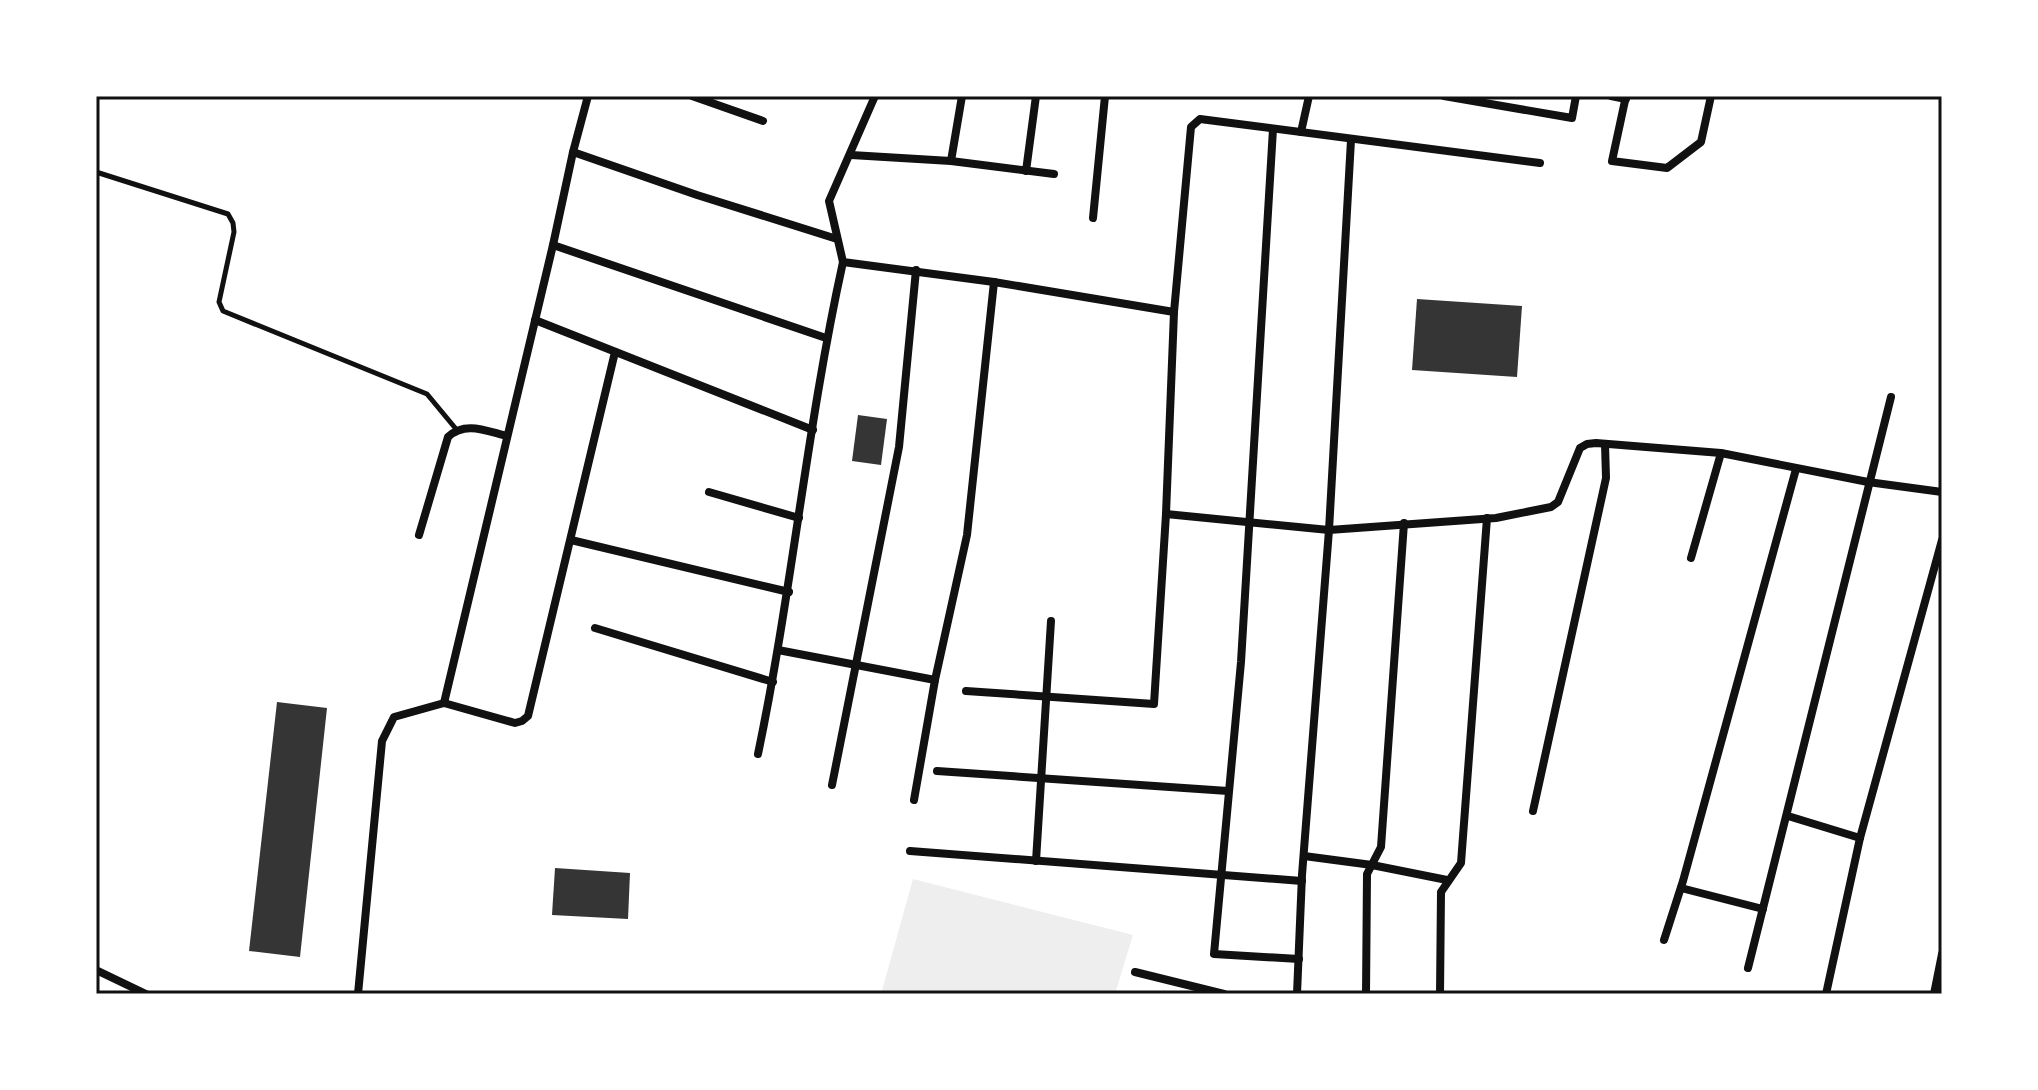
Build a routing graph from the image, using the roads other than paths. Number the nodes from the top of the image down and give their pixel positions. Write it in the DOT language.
graph roads {
  1 [pos="588,96"];
  2 [pos="692,96"];
  3 [pos="875,96"];
  4 [pos="962,96"];
  5 [pos="1036,96"];
  6 [pos="1105,96"];
  7 [pos="1309,96"];
  8 [pos="1444,96"];
  9 [pos="1576,96"];
  10 [pos="1611,96"];
  11 [pos="1711,96"];
  12 [pos="1626,97"];
  13 [pos="763,121"];
  14 [pos="1273,129"];
  15 [pos="1301,132"];
  16 [pos="1351,140"];
  17 [pos="573,152"];
  18 [pos="851,155"];
  19 [pos="951,161"];
  20 [pos="1540,163"];
  21 [pos="1026,171"];
  22 [pos="96,172"];
  23 [pos="1054,174"];
  24 [pos="1093,218"];
  25 [pos="837,239"];
  26 [pos="553,245"];
  27 [pos="843,262"];
  28 [pos="916,270"];
  29 [pos="994,282"];
  30 [pos="1174,312"];
  31 [pos="535,320"];
  32 [pos="826,338"];
  33 [pos="615,352"];
  34 [pos="1891,397"];
  35 [pos="456,429"];
  36 [pos="813,430"];
  37 [pos="507,436"];
  38 [pos="1605,444"];
  39 [pos="1721,453"];
  40 [pos="1796,469"];
  41 [pos="1868,482"];
  42 [pos="709,492"];
  43 [pos="1942,492"];
  44 [pos="1166,514"];
  45 [pos="799,518"];
  46 [pos="1487,518"];
  47 [pos="1249,523"];
  48 [pos="1404,523"];
  49 [pos="1329,530"];
  50 [pos="419,535"];
  51 [pos="571,540"];
  52 [pos="1942,540"];
  53 [pos="1691,558"];
  54 [pos="789,592"];
  55 [pos="1051,621"];
  56 [pos="595,628"];
  57 [pos="778,650"];
  58 [pos="857,667"];
  59 [pos="935,680"];
  60 [pos="773,682"];
  61 [pos="966,691"];
  62 [pos="1047,697"];
  63 [pos="444,703"];
  64 [pos="758,754"];
  65 [pos="937,771"];
  66 [pos="1042,779"];
  67 [pos="832,785"];
  68 [pos="1228,791"];
  69 [pos="914,800"];
  70 [pos="1533,811"];
  71 [pos="1788,816"];
  72 [pos="1860,838"];
  73 [pos="910,851"];
  74 [pos="1304,856"];
  75 [pos="1036,861"];
  76 [pos="1372,865"];
  77 [pos="1221,875"];
  78 [pos="1447,880"];
  79 [pos="1302,881"];
  80 [pos="1681,888"];
  81 [pos="1763,909"];
  82 [pos="1664,940"];
  83 [pos="1942,954"];
  84 [pos="1299,959"];
  85 [pos="1748,968"];
  86 [pos="96,970"];
  87 [pos="1135,972"];
  88 [pos="1937,991"];
  89 [pos="146,994"];
  90 [pos="358,994"];
  91 [pos="1224,994"];
  92 [pos="1297,994"];
  93 [pos="1366,994"];
  94 [pos="1440,994"];
  95 [pos="1826,994"];
  1 -- 17 [label="street"];
  2 -- 13 [label="street"];
  3 -- 18 [label="street"];
  4 -- 19 [label="street"];
  5 -- 21 [label="street"];
  6 -- 24 [label="street"];
  7 -- 15 [label="street"];
  8 -- 9 [label="street"];
  10 -- 12 [label="street"];
  11 -- 12 [label="street"];
  14 -- 15 [label="street"];
  14 -- 30 [label="street"];
  14 -- 47 [label="street"];
  15 -- 16 [label="street"];
  16 -- 20 [label="street"];
  16 -- 49 [label="street"];
  17 -- 25 [label="street"];
  17 -- 26 [label="street"];
  18 -- 19 [label="street"];
  18 -- 25 [label="street"];
  19 -- 21 [label="street"];
  21 -- 23 [label="street"];
  22 -- 35 [label="lane"];
  25 -- 27 [label="street"];
  26 -- 31 [label="street"];
  26 -- 32 [label="street"];
  27 -- 28 [label="street"];
  27 -- 32 [label="street"];
  28 -- 29 [label="street"];
  28 -- 58 [label="street"];
  29 -- 30 [label="street"];
  29 -- 59 [label="street"];
  30 -- 44 [label="street"];
  31 -- 33 [label="street"];
  31 -- 37 [label="street"];
  32 -- 36 [label="street"];
  33 -- 36 [label="street"];
  33 -- 51 [label="street"];
  34 -- 41 [label="street"];
  35 -- 37 [label="street"];
  35 -- 50 [label="street"];
  36 -- 45 [label="street"];
  37 -- 63 [label="street"];
  38 -- 39 [label="street"];
  38 -- 46 [label="street"];
  38 -- 70 [label="street"];
  39 -- 40 [label="street"];
  39 -- 53 [label="street"];
  40 -- 41 [label="street"];
  40 -- 80 [label="street"];
  41 -- 43 [label="street"];
  41 -- 71 [label="street"];
  42 -- 45 [label="street"];
  44 -- 47 [label="street"];
  44 -- 62 [label="street"];
  45 -- 54 [label="street"];
  46 -- 48 [label="street"];
  46 -- 78 [label="street"];
  47 -- 49 [label="street"];
  47 -- 68 [label="street"];
  48 -- 49 [label="street"];
  48 -- 76 [label="street"];
  49 -- 74 [label="street"];
  51 -- 54 [label="street"];
  51 -- 63 [label="street"];
  52 -- 72 [label="street"];
  54 -- 57 [label="street"];
  55 -- 62 [label="street"];
  56 -- 60 [label="street"];
  57 -- 58 [label="street"];
  57 -- 60 [label="street"];
  58 -- 59 [label="street"];
  58 -- 67 [label="street"];
  59 -- 69 [label="street"];
  60 -- 64 [label="street"];
  61 -- 62 [label="street"];
  62 -- 66 [label="street"];
  63 -- 90 [label="street"];
  65 -- 66 [label="street"];
  66 -- 68 [label="street"];
  66 -- 75 [label="street"];
  68 -- 77 [label="street"];
  71 -- 72 [label="street"];
  71 -- 81 [label="street"];
  72 -- 95 [label="street"];
  73 -- 75 [label="street"];
  74 -- 76 [label="street"];
  74 -- 79 [label="street"];
  75 -- 77 [label="street"];
  76 -- 78 [label="street"];
  76 -- 93 [label="street"];
  77 -- 79 [label="street"];
  77 -- 84 [label="street"];
  78 -- 94 [label="street"];
  79 -- 84 [label="street"];
  80 -- 81 [label="street"];
  80 -- 82 [label="street"];
  81 -- 85 [label="street"];
  83 -- 88 [label="street"];
  84 -- 92 [label="street"];
  86 -- 89 [label="street"];
  87 -- 91 [label="street"];
}
